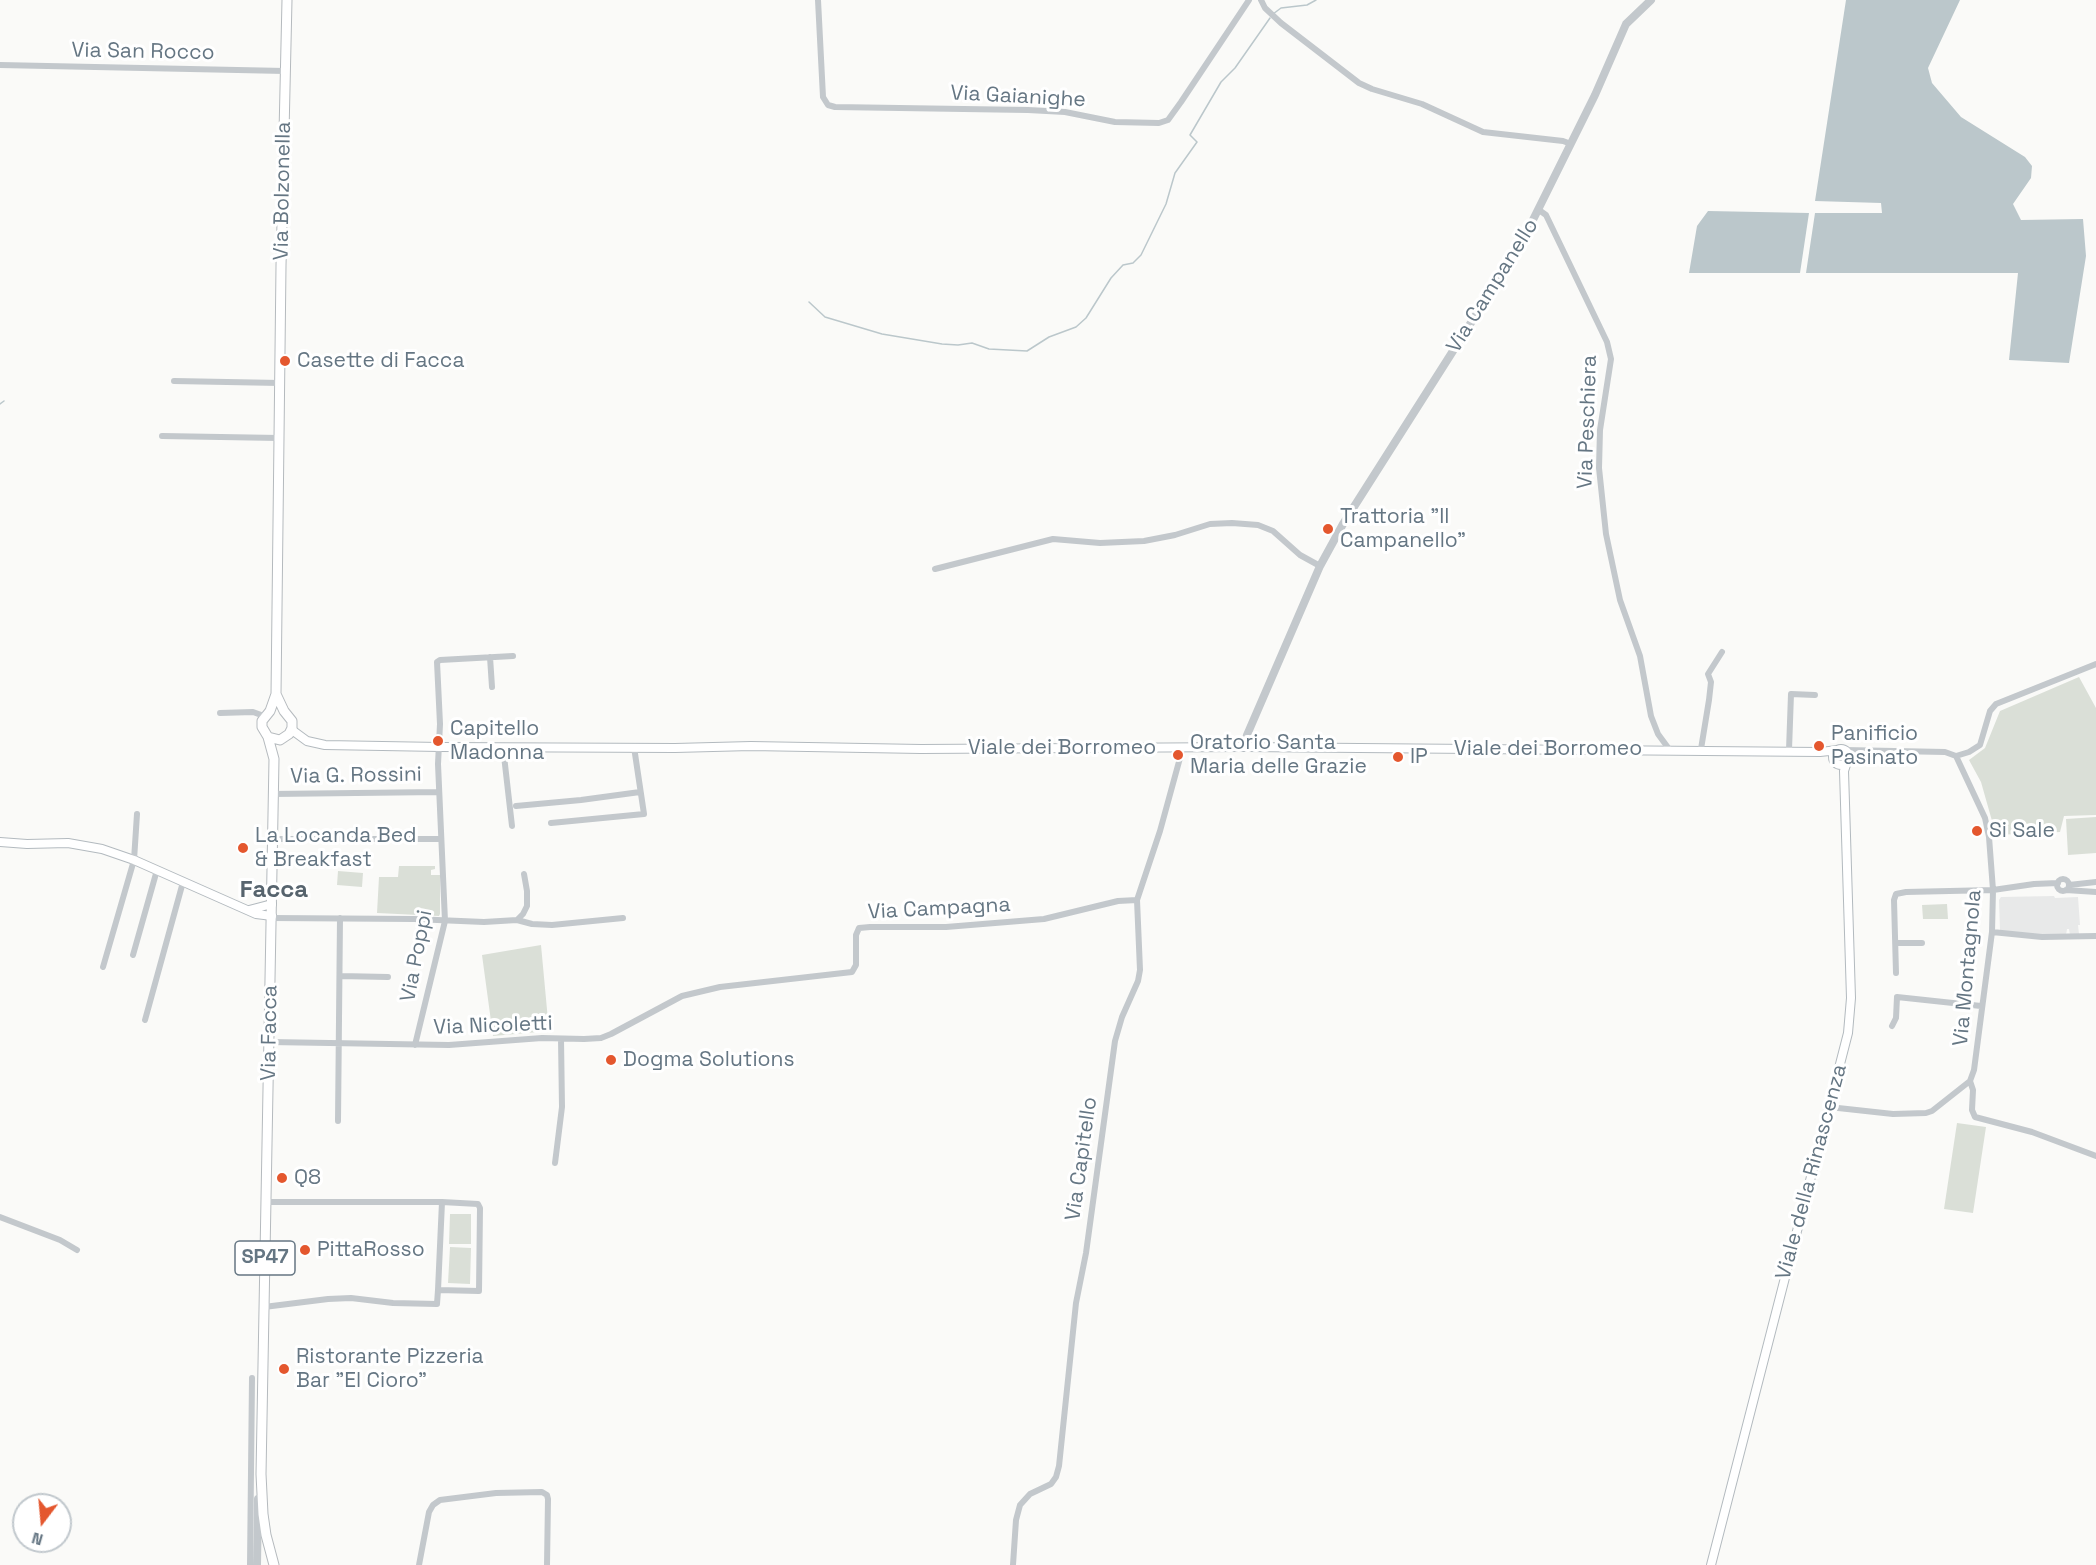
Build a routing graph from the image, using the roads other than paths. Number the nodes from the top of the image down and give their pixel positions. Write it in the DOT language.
graph roads {
  1 [pos="287,0"];
  2 [pos="818,0"];
  3 [pos="1249,0"];
  4 [pos="1261,0"];
  5 [pos="1651,0"];
  6 [pos="0,65"];
  7 [pos="285,71"];
  8 [pos="1571,144"];
  9 [pos="1539,210"];
  10 [pos="174,381"];
  11 [pos="280,383"];
  12 [pos="162,436"];
  13 [pos="279,438"];
  14 [pos="1320,566"];
  15 [pos="935,569"];
  16 [pos="1722,652"];
  17 [pos="513,656"];
  18 [pos="490,657"];
  19 [pos="2096,664"];
  20 [pos="492,687"];
  21 [pos="276,694"];
  22 [pos="1815,695"];
  23 [pos="284,711"];
  24 [pos="220,713"];
  25 [pos="267,714"];
  26 [pos="292,730"];
  27 [pos="268,737"];
  28 [pos="283,739"];
  29 [pos="440,747"];
  30 [pos="503,747"];
  31 [pos="634,747"];
  32 [pos="1183,747"];
  33 [pos="1244,747"];
  34 [pos="1669,749"];
  35 [pos="1701,749"];
  36 [pos="1789,750"];
  37 [pos="1841,750"];
  38 [pos="1857,751"];
  39 [pos="1820,752"];
  40 [pos="1956,756"];
  41 [pos="274,759"];
  42 [pos="1842,763"];
  43 [pos="439,792"];
  44 [pos="640,792"];
  45 [pos="273,794"];
  46 [pos="516,806"];
  47 [pos="137,814"];
  48 [pos="551,823"];
  49 [pos="512,826"];
  50 [pos="441,838"];
  51 [pos="273,839"];
  52 [pos="0,842"];
  53 [pos="134,860"];
  54 [pos="157,870"];
  55 [pos="524,874"];
  56 [pos="183,882"];
  57 [pos="2096,882"];
  58 [pos="2067,888"];
  59 [pos="1993,890"];
  60 [pos="2096,891"];
  61 [pos="1137,900"];
  62 [pos="272,904"];
  63 [pos="249,910"];
  64 [pos="272,917"];
  65 [pos="340,918"];
  66 [pos="623,918"];
  67 [pos="517,920"];
  68 [pos="445,921"];
  69 [pos="1992,932"];
  70 [pos="2096,936"];
  71 [pos="1896,943"];
  72 [pos="1922,944"];
  73 [pos="133,955"];
  74 [pos="103,967"];
  75 [pos="1896,973"];
  76 [pos="340,976"];
  77 [pos="388,977"];
  78 [pos="707,990"];
  79 [pos="1982,1006"];
  80 [pos="145,1020"];
  81 [pos="1892,1026"];
  82 [pos="561,1039"];
  83 [pos="270,1042"];
  84 [pos="340,1044"];
  85 [pos="415,1045"];
  86 [pos="1970,1081"];
  87 [pos="1829,1107"];
  88 [pos="338,1121"];
  89 [pos="2096,1155"];
  90 [pos="555,1163"];
  91 [pos="267,1202"];
  92 [pos="442,1202"];
  93 [pos="0,1217"];
  94 [pos="77,1250"];
  95 [pos="438,1290"];
  96 [pos="264,1307"];
  97 [pos="252,1378"];
  98 [pos="261,1474"];
  99 [pos="250,1565"];
  100 [pos="257,1565"];
  101 [pos="274,1565"];
  102 [pos="419,1565"];
  103 [pos="547,1565"];
  104 [pos="1013,1565"];
  105 [pos="1711,1565"];
  1 -- 7 [label="main road, Via Bolzonella"];
  2 -- 3 [label="street, Via Gaianighe"];
  4 -- 8 [label="street"];
  5 -- 8 [label="street, Via Campanello"];
  6 -- 7 [label="street, Via San Rocco"];
  7 -- 11 [label="main road, Via Bolzonella"];
  8 -- 9 [label="street, Via Campanello"];
  9 -- 14 [label="street, Via Campanello"];
  9 -- 34 [label="street, Via Peschiera"];
  10 -- 11 [label="street"];
  11 -- 13 [label="main road, Via Bolzonella"];
  12 -- 13 [label="street"];
  13 -- 21 [label="main road, Via Bolzonella"];
  14 -- 15 [label="street"];
  14 -- 33 [label="street, Via Campanello"];
  16 -- 35 [label="street"];
  17 -- 18 [label="street, Via Poppi"];
  18 -- 20 [label="street"];
  18 -- 29 [label="street, Via Poppi"];
  19 -- 40 [label="street"];
  21 -- 23 [label="main road, Via Bolzonella"];
  21 -- 25 [label="main road, Via Bolzonella"];
  22 -- 36 [label="street"];
  23 -- 25 [label="main road"];
  23 -- 26 [label="main road, Via Bolzonella"];
  24 -- 25 [label="street"];
  25 -- 27 [label="main road, SP47"];
  26 -- 28 [label="main road, SP47"];
  26 -- 29 [label="main road"];
  27 -- 28 [label="main road"];
  27 -- 41 [label="main road, Via Facca / SP47"];
  28 -- 41 [label="main road, Via Facca / SP47"];
  29 -- 30 [label="main road"];
  29 -- 43 [label="street, Via Poppi"];
  30 -- 31 [label="main road"];
  30 -- 49 [label="street"];
  31 -- 32 [label="main road, Viale dei Borromeo"];
  31 -- 44 [label="street"];
  32 -- 33 [label="main road, Viale dei Borromeo"];
  32 -- 61 [label="street, Via Capitello"];
  33 -- 34 [label="main road, Viale dei Borromeo"];
  34 -- 35 [label="main road, Viale dei Borromeo"];
  35 -- 36 [label="main road, Viale dei Borromeo"];
  36 -- 39 [label="main road, Viale dei Borromeo"];
  37 -- 38 [label="street"];
  37 -- 39 [label="main road, Viale dei Borromeo"];
  37 -- 42 [label="main road"];
  37 -- 42 [label="main road"];
  38 -- 40 [label="street"];
  38 -- 42 [label="street"];
  39 -- 42 [label="main road, Viale dei Borromeo"];
  40 -- 59 [label="street, Via Montagnola"];
  41 -- 45 [label="main road, Via Facca / SP47"];
  42 -- 87 [label="main road, Viale della Rinascenza"];
  43 -- 45 [label="street, Via G. Rossini"];
  43 -- 50 [label="street, Via Poppi"];
  44 -- 46 [label="street"];
  44 -- 48 [label="street"];
  45 -- 51 [label="main road, Via Facca / SP47"];
  47 -- 53 [label="street"];
  50 -- 51 [label="street"];
  50 -- 68 [label="street, Via Poppi"];
  51 -- 62 [label="main road, Via Facca / SP47"];
  52 -- 53 [label="main road"];
  53 -- 54 [label="main road"];
  53 -- 74 [label="street"];
  54 -- 56 [label="main road"];
  54 -- 73 [label="street"];
  55 -- 67 [label="street"];
  56 -- 63 [label="main road"];
  56 -- 80 [label="street"];
  57 -- 58 [label="street"];
  58 -- 59 [label="street"];
  58 -- 60 [label="street"];
  59 -- 69 [label="street, Via Montagnola"];
  59 -- 71 [label="street"];
  61 -- 78 [label="street, Via Campagna"];
  61 -- 104 [label="street, Via Capitello"];
  62 -- 63 [label="main road"];
  62 -- 64 [label="main road, Via Facca / SP47"];
  63 -- 64 [label="main road"];
  64 -- 65 [label="street"];
  64 -- 83 [label="main road, Via Facca / SP47"];
  65 -- 68 [label="street"];
  65 -- 76 [label="street"];
  66 -- 67 [label="street"];
  67 -- 68 [label="street"];
  68 -- 85 [label="street, Via Poppi"];
  69 -- 70 [label="street"];
  69 -- 79 [label="street, Via Montagnola"];
  71 -- 72 [label="street"];
  71 -- 75 [label="street"];
  76 -- 77 [label="street"];
  76 -- 84 [label="street"];
  78 -- 82 [label="street, Via Nicoletti"];
  79 -- 81 [label="street"];
  79 -- 86 [label="street, Via Montagnola"];
  82 -- 85 [label="street, Via Nicoletti"];
  82 -- 90 [label="street"];
  83 -- 84 [label="street, Via Nicoletti"];
  83 -- 91 [label="main road, Via Facca / SP47"];
  84 -- 85 [label="street, Via Nicoletti"];
  84 -- 88 [label="street"];
  86 -- 87 [label="street"];
  86 -- 89 [label="street, Via Montagnola"];
  87 -- 105 [label="main road, Viale della Rinascenza"];
  91 -- 92 [label="street"];
  91 -- 96 [label="main road, Via Facca / SP47"];
  92 -- 95 [label="street"];
  92 -- 95 [label="street"];
  93 -- 94 [label="street"];
  95 -- 96 [label="street"];
  96 -- 98 [label="main road, Via Facca / SP47"];
  97 -- 99 [label="street"];
  98 -- 100 [label="street"];
  98 -- 101 [label="main road, Via Facca / SP47"];
  102 -- 103 [label="street"];
}
